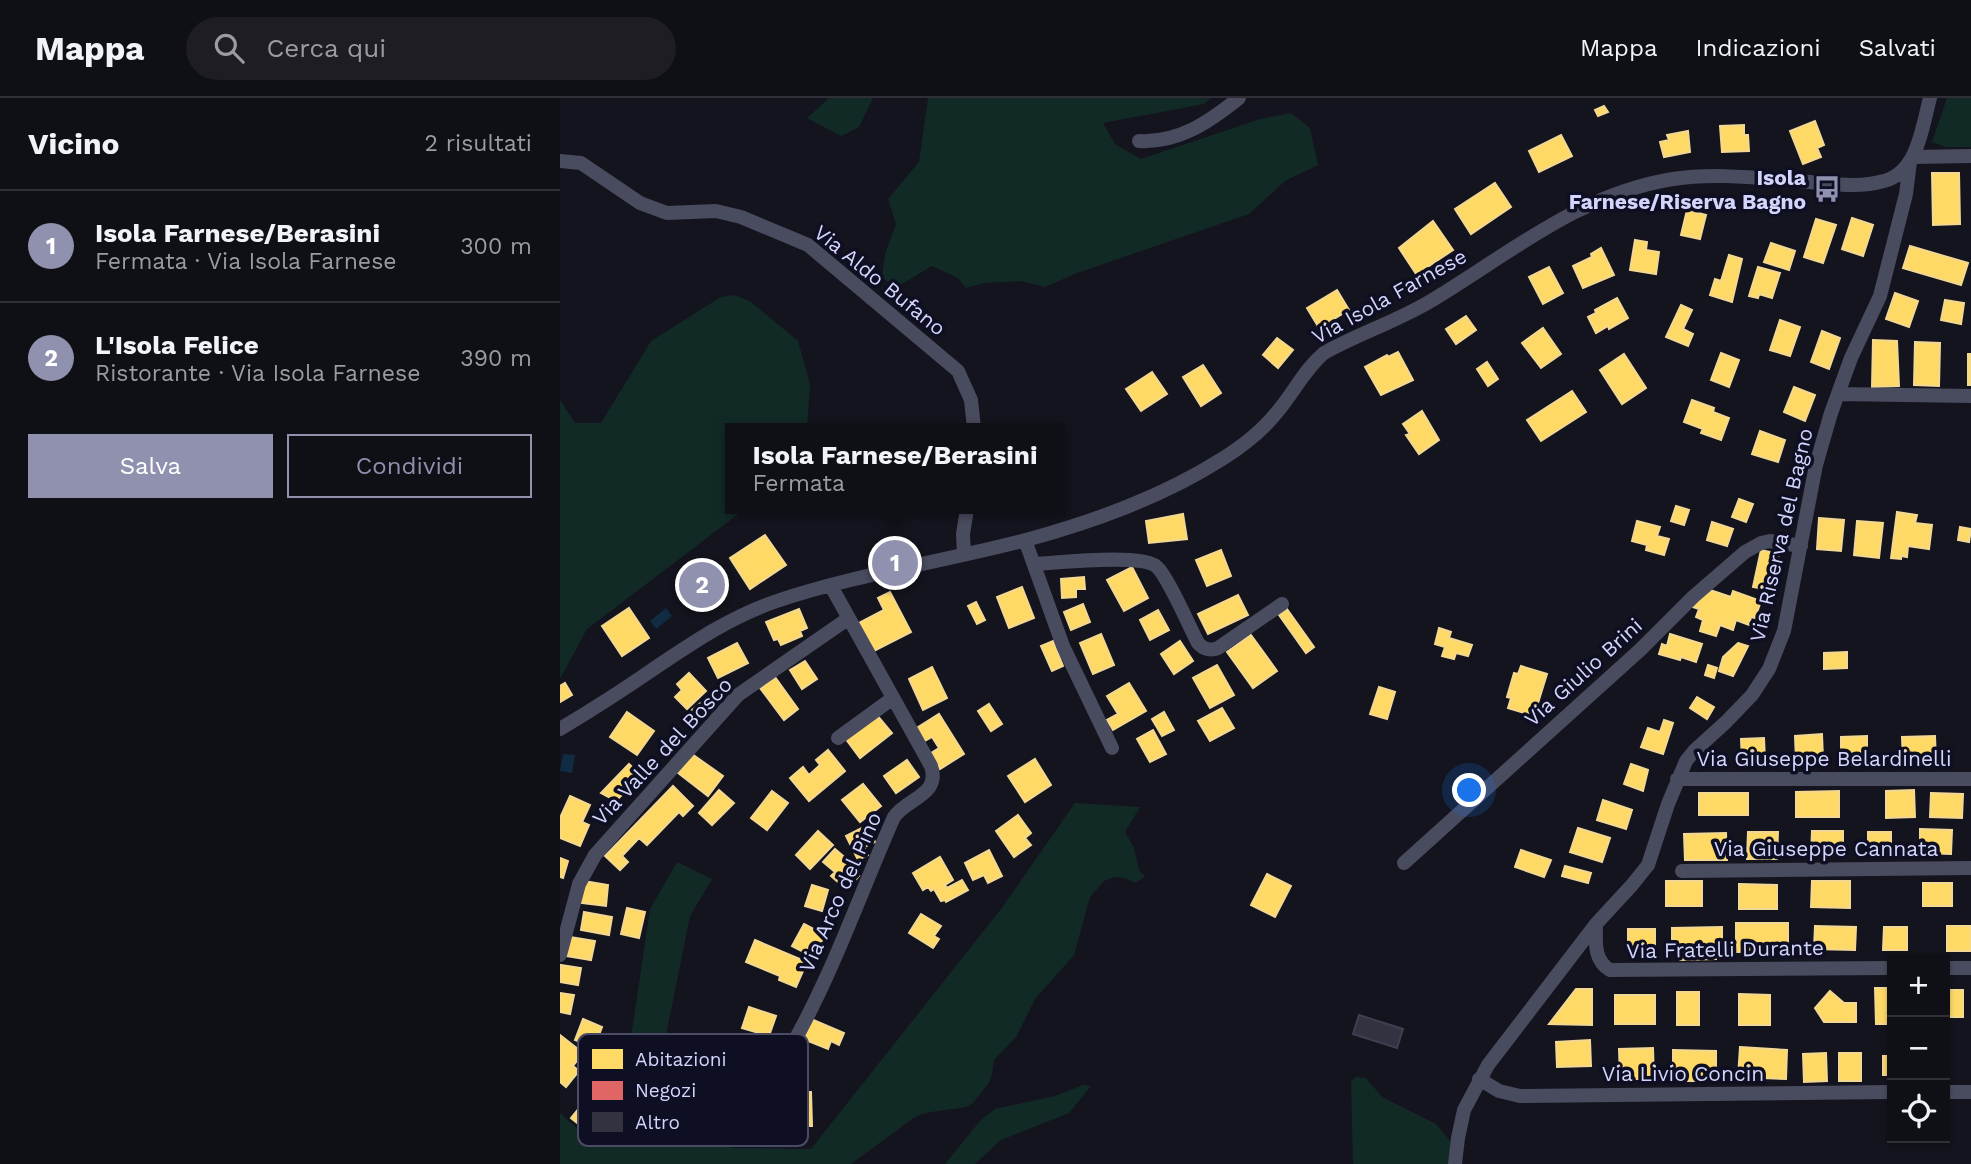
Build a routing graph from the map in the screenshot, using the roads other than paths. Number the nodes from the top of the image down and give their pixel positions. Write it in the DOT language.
graph roads {
  1 [pos="1239,98"];
  2 [pos="1930,98"];
  3 [pos="1139,141"];
  4 [pos="1971,156"];
  5 [pos="1911,159"];
  6 [pos="560,161"];
  7 [pos="1838,394"];
  8 [pos="1971,396"];
  9 [pos="973,423"];
  10 [pos="966,514"];
  11 [pos="1025,540"];
  12 [pos="1801,547"];
  13 [pos="964,554"];
  14 [pos="1034,564"];
  15 [pos="831,586"];
  16 [pos="1283,604"];
  17 [pos="849,618"];
  18 [pos="893,698"];
  19 [pos="560,729"];
  20 [pos="838,738"];
  21 [pos="1112,747"];
  22 [pos="1677,779"];
  23 [pos="1971,779"];
  24 [pos="1404,863"];
  25 [pos="1971,868"];
  26 [pos="1682,871"];
  27 [pos="1596,924"];
  28 [pos="560,955"];
  29 [pos="1887,968"];
  30 [pos="1950,968"];
  31 [pos="1971,968"];
  32 [pos="798,1034"];
  33 [pos="1479,1079"];
  34 [pos="1950,1092"];
  35 [pos="1971,1092"];
  36 [pos="1887,1093"];
  37 [pos="1455,1164"];
  1 -- 3 [label="street"];
  2 -- 5 [label="street"];
  4 -- 5 [label="street"];
  5 -- 7 [label="street, Via Riserva del Bagno"];
  5 -- 11 [label="street, Via Isola Farnese"];
  6 -- 9 [label="street, Via Aldo Bufano"];
  7 -- 8 [label="street"];
  7 -- 12 [label="street, Via Riserva del Bagno"];
  10 -- 13 [label="street"];
  11 -- 13 [label="street, Via Isola Farnese"];
  11 -- 14 [label="street"];
  12 -- 22 [label="street, Via Riserva del Bagno"];
  12 -- 24 [label="street, Via Giulio Brini"];
  13 -- 15 [label="street, Via Isola Farnese"];
  14 -- 16 [label="street"];
  14 -- 21 [label="street"];
  15 -- 17 [label="street, Via Arco del Pino"];
  15 -- 19 [label="street, Via Isola Farnese"];
  17 -- 18 [label="street, Via Arco del Pino"];
  17 -- 28 [label="street, Via Valle del Bosco"];
  18 -- 20 [label="street"];
  18 -- 32 [label="street, Via Arco del Pino"];
  22 -- 23 [label="street, Via Giuseppe Belardinelli"];
  22 -- 27 [label="street, Via Riserva del Bagno"];
  25 -- 26 [label="street, Via Giuseppe Cannata"];
  27 -- 29 [label="street, Via Fratelli Durante"];
  27 -- 33 [label="street, Via Riserva del Bagno"];
  30 -- 31 [label="street"];
  33 -- 36 [label="street, Via Livio Concin"];
  33 -- 37 [label="street, Via Riserva del Bagno"];
  34 -- 35 [label="street"];
}
